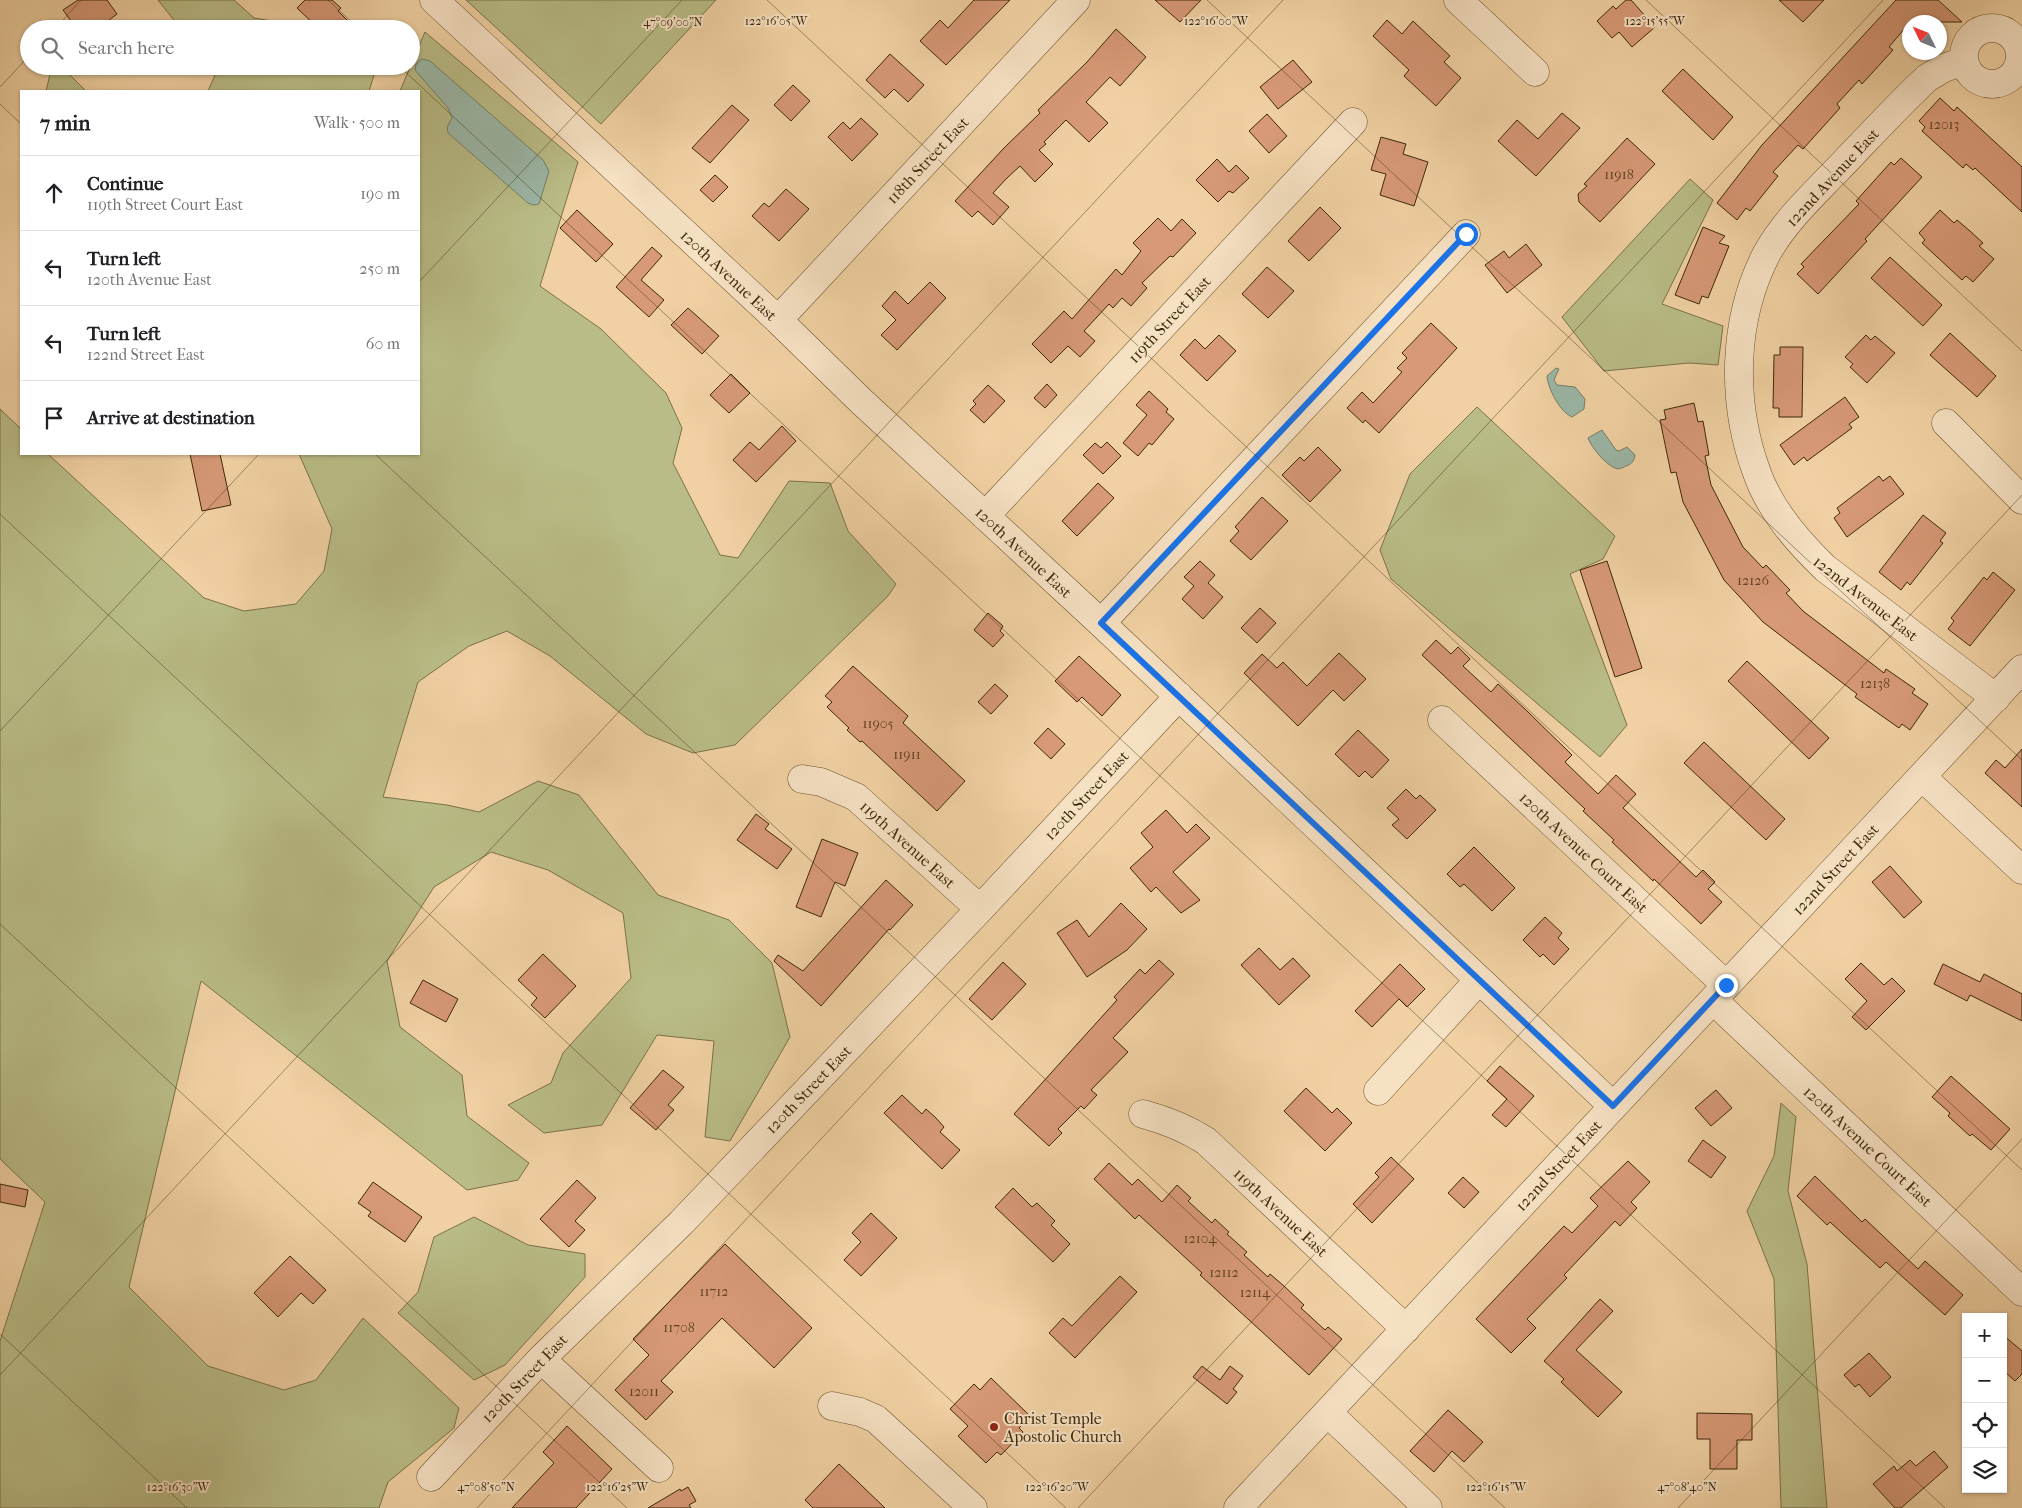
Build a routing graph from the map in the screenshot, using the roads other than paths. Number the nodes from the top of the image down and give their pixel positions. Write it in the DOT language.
graph roads {
  1 [pos="434,0"];
  2 [pos="1076,0"];
  3 [pos="1458,0"];
  4 [pos="1964,61"];
  5 [pos="1535,72"];
  6 [pos="1353,122"];
  7 [pos="1466,234"];
  8 [pos="778,320"];
  9 [pos="1946,423"];
  10 [pos="2022,500"];
  11 [pos="985,516"];
  12 [pos="1101,623"];
  13 [pos="2022,669"];
  14 [pos="1179,696"];
  15 [pos="1996,698"];
  16 [pos="1442,720"];
  17 [pos="1922,777"];
  18 [pos="802,779"];
  19 [pos="2022,870"];
  20 [pos="980,909"];
  21 [pos="1478,980"];
  22 [pos="1720,992"];
  23 [pos="1378,1091"];
  24 [pos="1613,1106"];
  25 [pos="1143,1114"];
  26 [pos="2022,1292"];
  27 [pos="1406,1329"];
  28 [pos="541,1359"];
  29 [pos="832,1406"];
  30 [pos="1328,1413"];
  31 [pos="659,1468"];
  32 [pos="431,1477"];
  33 [pos="973,1508"];
  34 [pos="1238,1508"];
  35 [pos="1428,1508"];
  1 -- 8 [label="street, 120th Avenue East"];
  2 -- 8 [label="street, 118th Street East"];
  3 -- 5 [label="street"];
  4 -- 15 [label="street, 122nd Avenue East"];
  6 -- 11 [label="street, 119th Street East"];
  7 -- 12 [label="street"];
  8 -- 11 [label="street, 120th Avenue East"];
  9 -- 10 [label="street"];
  11 -- 12 [label="street, 120th Avenue East"];
  12 -- 14 [label="street, 120th Avenue East"];
  13 -- 15 [label="street, 122nd Street East"];
  14 -- 20 [label="street, 120th Street East"];
  14 -- 21 [label="street, 120th Avenue East"];
  15 -- 17 [label="street, 122nd Street East"];
  16 -- 22 [label="street, 120th Avenue Court East"];
  17 -- 19 [label="street"];
  17 -- 22 [label="street, 122nd Street East"];
  18 -- 20 [label="street, 119th Avenue East"];
  20 -- 28 [label="street, 120th Street East"];
  21 -- 23 [label="street"];
  21 -- 24 [label="street, 120th Avenue East"];
  22 -- 24 [label="street, 122nd Street East"];
  22 -- 26 [label="street, 120th Avenue Court East"];
  24 -- 27 [label="street, 122nd Street East"];
  25 -- 27 [label="street, 119th Avenue East"];
  27 -- 30 [label="street, 122nd Street East"];
  28 -- 31 [label="street"];
  28 -- 32 [label="street, 120th Street East"];
  29 -- 33 [label="street"];
  30 -- 34 [label="street, 122nd Street East"];
  30 -- 35 [label="street"];
}
